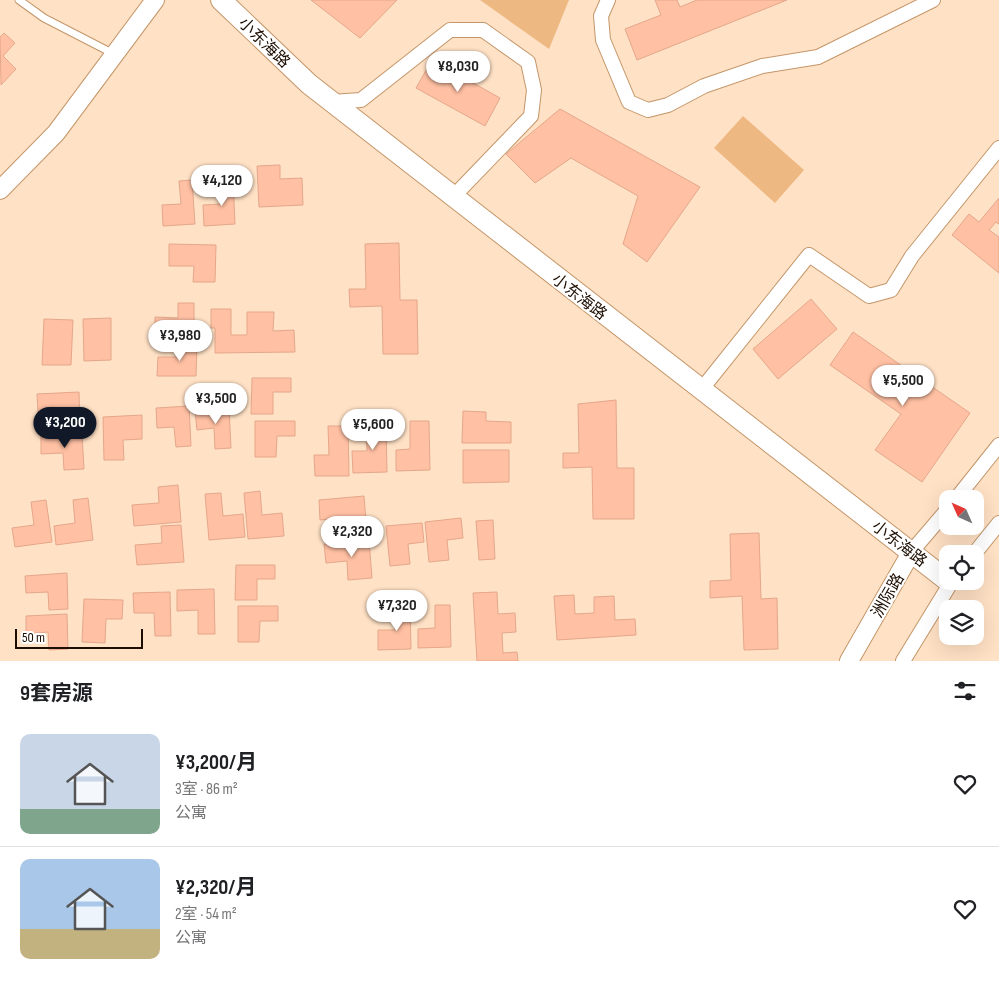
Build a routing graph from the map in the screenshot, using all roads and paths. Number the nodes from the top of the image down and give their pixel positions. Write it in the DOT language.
graph roads {
  1 [pos="19,0"];
  2 [pos="155,0"];
  3 [pos="221,0"];
  4 [pos="608,0"];
  5 [pos="933,0"];
  6 [pos="115,54"];
  7 [pos="331,102"];
  8 [pos="999,148"];
  9 [pos="0,190"];
  10 [pos="453,197"];
  11 [pos="701,390"];
  12 [pos="999,445"];
  13 [pos="963,490"];
  14 [pos="939,520"];
  15 [pos="999,523"];
  16 [pos="981,545"];
  17 [pos="912,551"];
  18 [pos="939,574"];
  19 [pos="944,590"];
  20 [pos="849,661"];
  21 [pos="903,661"];
  1 -- 6 [label="lane"];
  2 -- 6 [label="street"];
  3 -- 7 [label="main road, 小东海路"];
  4 -- 5 [label="street"];
  6 -- 9 [label="street"];
  7 -- 10 [label="main road, 小东海路"];
  7 -- 10 [label="street"];
  8 -- 11 [label="street"];
  10 -- 11 [label="main road, 小东海路"];
  11 -- 17 [label="main road, 小东海路"];
  12 -- 13 [label="street"];
  14 -- 17 [label="street, 洲际路"];
  15 -- 16 [label="street"];
  17 -- 18 [label="main road, 小东海路"];
  17 -- 20 [label="street, 洲际路"];
  19 -- 21 [label="street"];
}
